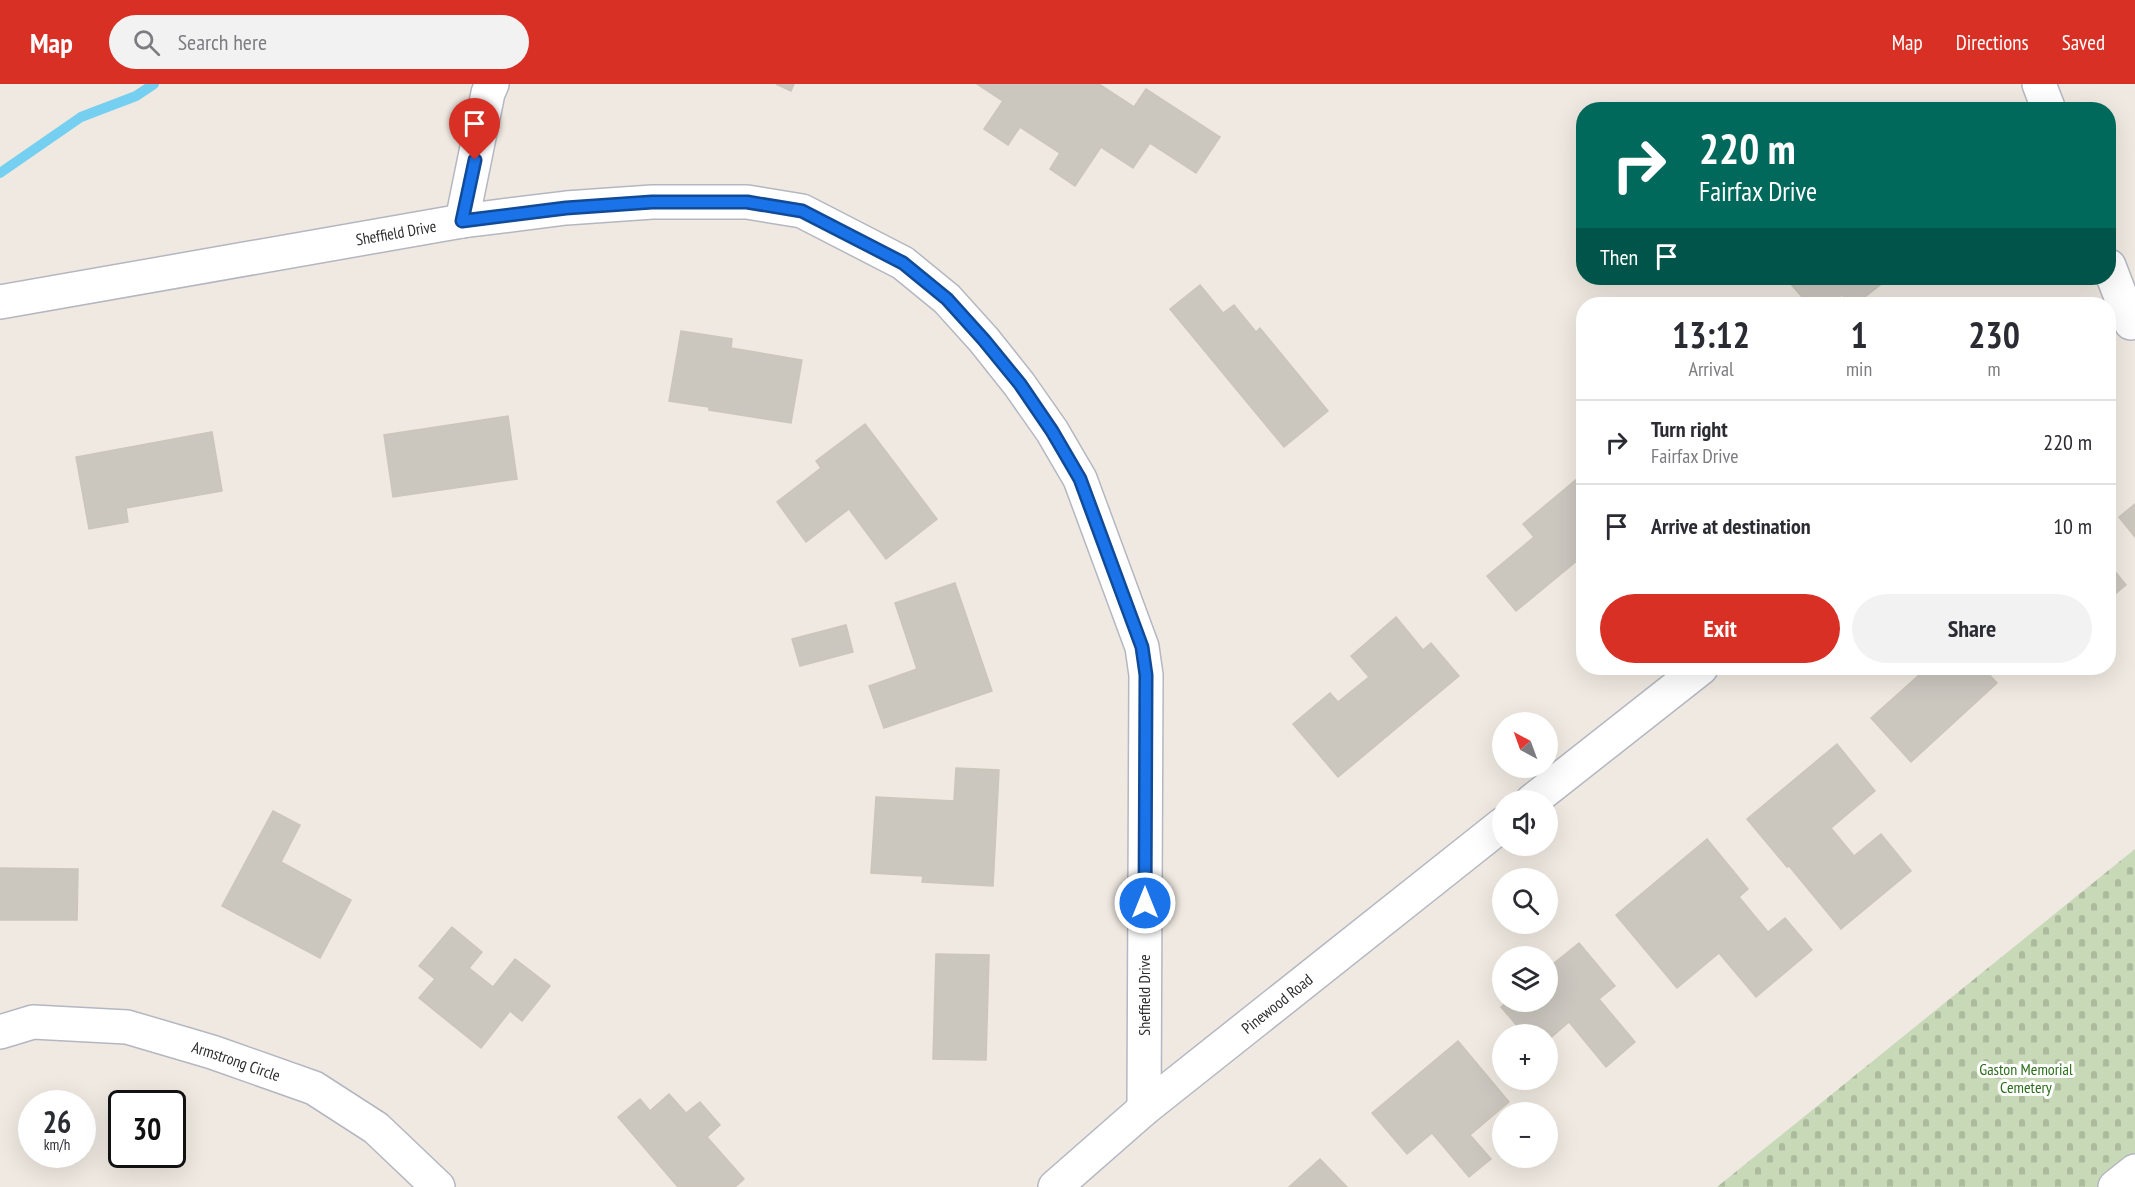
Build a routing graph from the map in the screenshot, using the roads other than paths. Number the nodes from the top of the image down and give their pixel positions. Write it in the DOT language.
graph roads {
  1 [pos="492,84"];
  2 [pos="2040,84"];
  3 [pos="2046,102"];
  4 [pos="462,221"];
  5 [pos="2114,285"];
  6 [pos="0,302"];
  7 [pos="2125,327"];
  8 [pos="1692,675"];
  9 [pos="1546,790"];
  10 [pos="1492,833"];
  11 [pos="0,1032"];
  12 [pos="1144,1109"];
  13 [pos="2135,1171"];
  14 [pos="438,1187"];
  15 [pos="1055,1187"];
  16 [pos="2115,1187"];
  1 -- 4 [label="street"];
  2 -- 3 [label="street"];
  4 -- 6 [label="street, Sheffield Drive"];
  4 -- 12 [label="street, Sheffield Drive"];
  5 -- 7 [label="street"];
  8 -- 9 [label="street"];
  10 -- 12 [label="street, Pinewood Road"];
  11 -- 14 [label="street, Armstrong Circle"];
  12 -- 15 [label="street, Pinewood Road"];
  13 -- 16 [label="street"];
}
